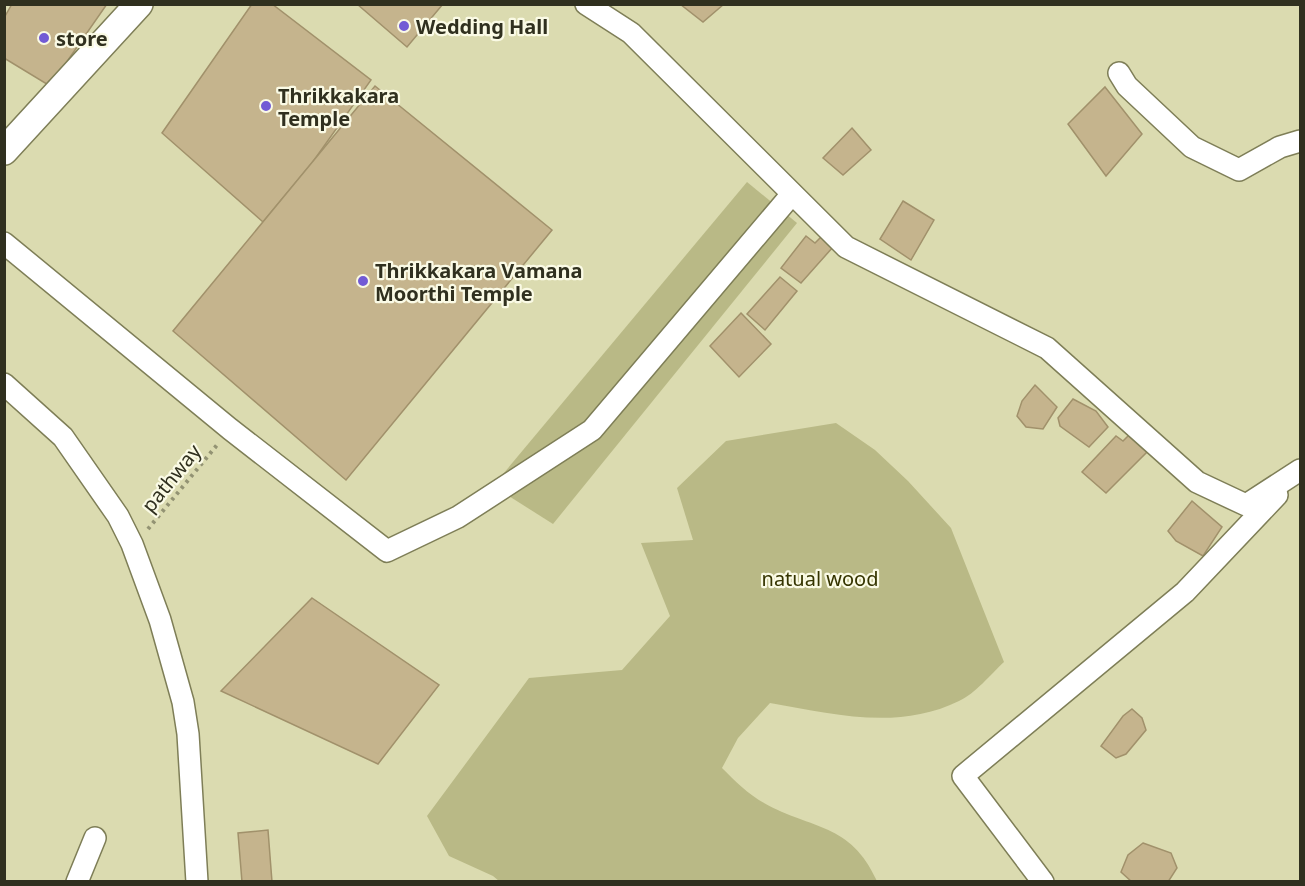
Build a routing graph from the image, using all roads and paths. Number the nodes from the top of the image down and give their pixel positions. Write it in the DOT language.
graph roads {
  1 [pos="139,4"];
  2 [pos="586,4"];
  3 [pos="1119,73"];
  4 [pos="1300,141"];
  5 [pos="4,151"];
  6 [pos="792,194"];
  7 [pos="4,243"];
  8 [pos="4,384"];
  9 [pos="230,429"];
  10 [pos="1300,470"];
  11 [pos="132,543"];
  12 [pos="95,838"];
  13 [pos="77,882"];
  14 [pos="197,882"];
  15 [pos="1043,882"];
  1 -- 5 [label="main road"];
  2 -- 6 [label="street"];
  3 -- 4 [label="street"];
  6 -- 9 [label="street"];
  6 -- 10 [label="street"];
  7 -- 9 [label="street"];
  8 -- 11 [label="street"];
  9 -- 11 [label="path, pathway"];
  10 -- 15 [label="street"];
  11 -- 14 [label="street"];
  12 -- 13 [label="street"];
}
